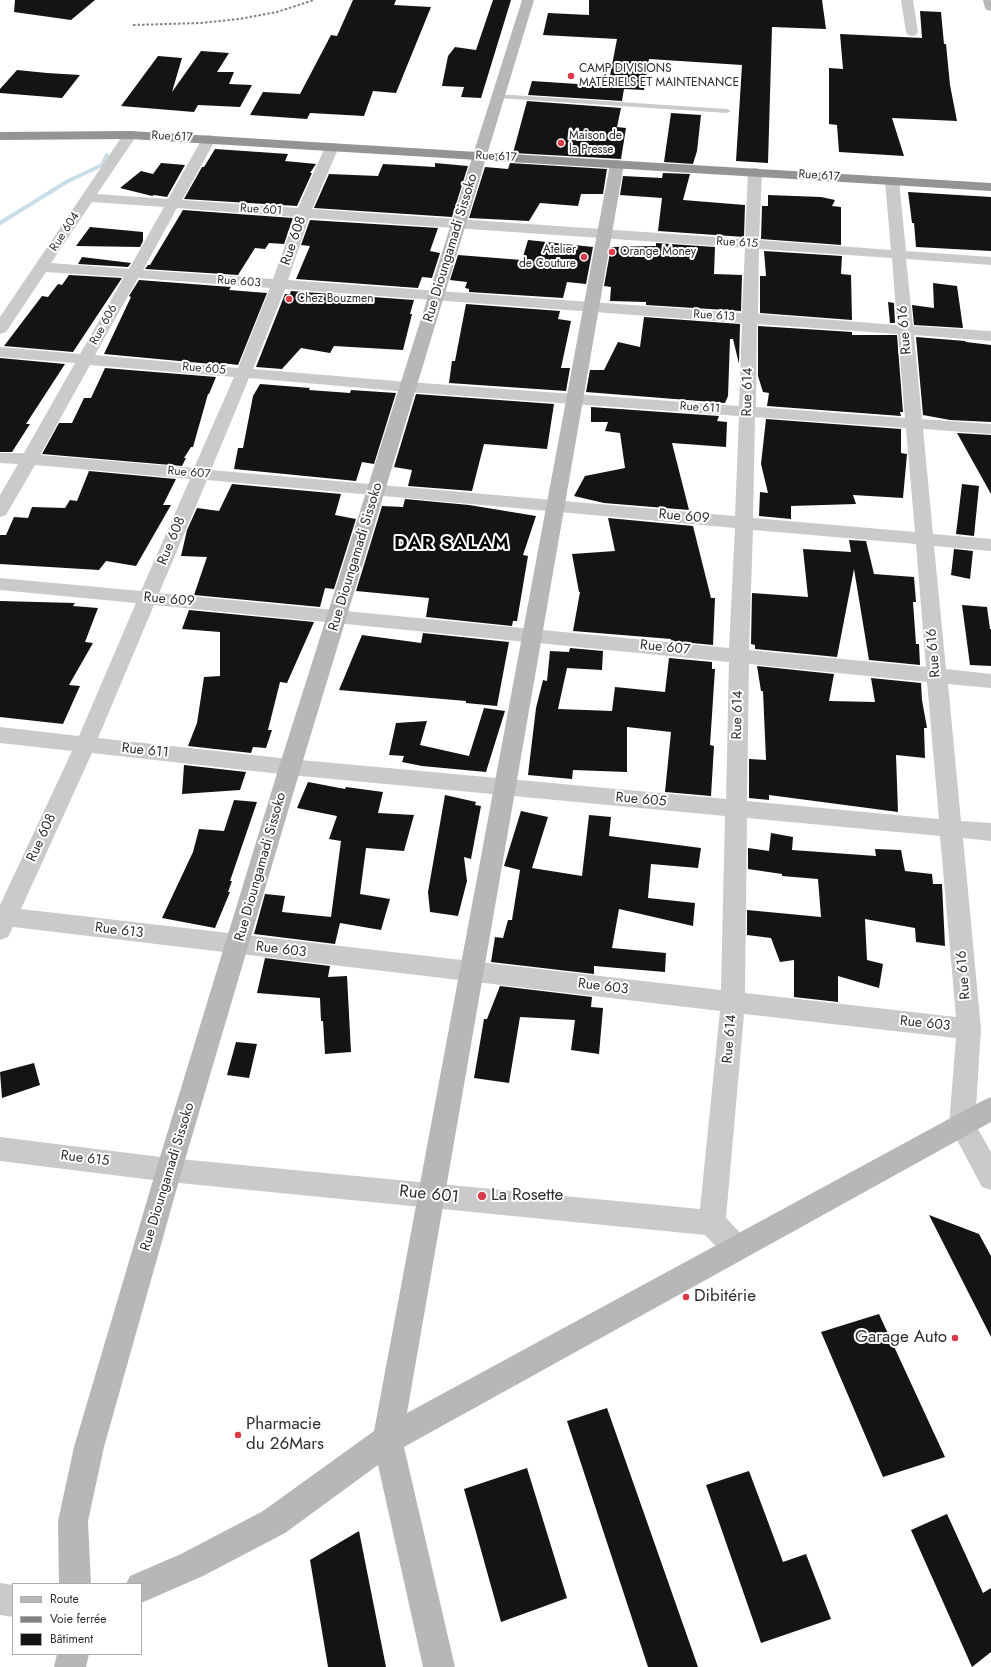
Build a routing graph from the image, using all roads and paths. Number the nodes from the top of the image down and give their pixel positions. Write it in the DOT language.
graph roads {
  1 [pos="528,0"];
  2 [pos="907,0"];
  3 [pos="989,0"];
  4 [pos="991,8"];
  5 [pos="912,32"];
  6 [pos="498,96"];
  7 [pos="728,111"];
  8 [pos="130,135"];
  9 [pos="0,136"];
  10 [pos="209,139"];
  11 [pos="332,146"];
  12 [pos="480,156"];
  13 [pos="617,164"];
  14 [pos="756,172"];
  15 [pos="892,181"];
  16 [pos="991,187"];
  17 [pos="88,198"];
  18 [pos="172,204"];
  19 [pos="303,213"];
  20 [pos="459,224"];
  21 [pos="604,234"];
  22 [pos="752,244"];
  23 [pos="898,254"];
  24 [pos="991,261"];
  25 [pos="42,267"];
  26 [pos="133,274"];
  27 [pos="279,285"];
  28 [pos="436,296"];
  29 [pos="591,307"];
  30 [pos="750,319"];
  31 [pos="0,329"];
  32 [pos="905,330"];
  33 [pos="991,336"];
  34 [pos="0,352"];
  35 [pos="85,359"];
  36 [pos="244,372"];
  37 [pos="408,386"];
  38 [pos="574,399"];
  39 [pos="748,411"];
  40 [pos="914,423"];
  41 [pos="991,429"];
  42 [pos="0,458"];
  43 [pos="30,459"];
  44 [pos="200,474"];
  45 [pos="377,490"];
  46 [pos="555,506"];
  47 [pos="0,511"];
  48 [pos="744,523"];
  49 [pos="924,539"];
  50 [pos="991,545"];
  51 [pos="0,584"];
  52 [pos="148,598"];
  53 [pos="338,616"];
  54 [pos="532,635"];
  55 [pos="738,656"];
  56 [pos="936,675"];
  57 [pos="991,681"];
  58 [pos="0,736"];
  59 [pos="85,745"];
  60 [pos="290,767"];
  61 [pos="504,787"];
  62 [pos="736,809"];
  63 [pos="950,828"];
  64 [pos="991,832"];
  65 [pos="2,921"];
  66 [pos="238,945"];
  67 [pos="471,972"];
  68 [pos="734,1002"];
  69 [pos="969,1029"];
  70 [pos="991,1108"];
  71 [pos="962,1124"];
  72 [pos="0,1149"];
  73 [pos="169,1170"];
  74 [pos="991,1178"];
  75 [pos="431,1196"];
  76 [pos="712,1223"];
  77 [pos="736,1248"];
  78 [pos="387,1440"];
  79 [pos="76,1583"];
  80 [pos="142,1587"];
  81 [pos="0,1599"];
  82 [pos="12,1601"];
  83 [pos="73,1655"];
  84 [pos="70,1667"];
  85 [pos="439,1667"];
  1 -- 6 [label="street, Rue Dioungamadi Sissoko"];
  2 -- 5 [label="street"];
  3 -- 4 [label="street"];
  6 -- 7 [label="lane"];
  6 -- 12 [label="street, Rue Dioungamadi Sissoko"];
  8 -- 9 [label="highway, Rue 617"];
  8 -- 10 [label="highway, Rue 617"];
  8 -- 17 [label="street, Rue 604"];
  10 -- 11 [label="highway, Rue 617"];
  10 -- 18 [label="street, Rue 606"];
  11 -- 12 [label="highway, Rue 617"];
  11 -- 19 [label="street, Rue 608"];
  12 -- 13 [label="highway, Rue 617"];
  12 -- 20 [label="street, Rue Dioungamadi Sissoko"];
  13 -- 14 [label="highway, Rue 617"];
  13 -- 21 [label="street"];
  14 -- 15 [label="highway, Rue 617"];
  14 -- 22 [label="street, Rue 614"];
  15 -- 16 [label="highway, Rue 617"];
  15 -- 23 [label="street, Rue 616"];
  17 -- 18 [label="street, Rue 601"];
  17 -- 25 [label="street, Rue 604"];
  18 -- 19 [label="street, Rue 601"];
  18 -- 26 [label="street, Rue 606"];
  19 -- 20 [label="street, Rue 601"];
  19 -- 27 [label="street, Rue 608"];
  20 -- 21 [label="street, Rue 615"];
  20 -- 28 [label="street, Rue Dioungamadi Sissoko"];
  21 -- 22 [label="street, Rue 615"];
  21 -- 29 [label="street"];
  22 -- 23 [label="street, Rue 615"];
  22 -- 30 [label="street, Rue 614"];
  23 -- 24 [label="street, Rue 615"];
  23 -- 32 [label="street, Rue 616"];
  25 -- 26 [label="street, Rue 603"];
  25 -- 31 [label="street, Rue 604"];
  26 -- 27 [label="street, Rue 603"];
  26 -- 35 [label="street, Rue 606"];
  27 -- 28 [label="street, Rue 603"];
  27 -- 36 [label="street, Rue 608"];
  28 -- 29 [label="street, Rue 613"];
  28 -- 37 [label="street, Rue Dioungamadi Sissoko"];
  29 -- 30 [label="street, Rue 613"];
  29 -- 38 [label="street"];
  30 -- 32 [label="street, Rue 613"];
  30 -- 39 [label="street, Rue 614"];
  32 -- 33 [label="street, Rue 613"];
  32 -- 40 [label="street, Rue 616"];
  34 -- 35 [label="street, Rue 605"];
  35 -- 36 [label="street, Rue 605"];
  35 -- 43 [label="street, Rue 606"];
  36 -- 37 [label="street, Rue 605"];
  36 -- 44 [label="street, Rue 608"];
  37 -- 38 [label="street, Rue 611"];
  37 -- 45 [label="street, Rue Dioungamadi Sissoko"];
  38 -- 39 [label="street, Rue 611"];
  38 -- 46 [label="street"];
  39 -- 40 [label="street, Rue 611"];
  39 -- 48 [label="street, Rue 614"];
  40 -- 41 [label="street, Rue 611"];
  40 -- 49 [label="street, Rue 616"];
  42 -- 43 [label="street, Rue 607"];
  43 -- 44 [label="street, Rue 607"];
  43 -- 47 [label="street, Rue 606"];
  44 -- 45 [label="street, Rue 607"];
  44 -- 52 [label="street, Rue 608"];
  45 -- 46 [label="street, Rue 609"];
  45 -- 53 [label="street, Rue Dioungamadi Sissoko"];
  46 -- 48 [label="street, Rue 609"];
  46 -- 54 [label="street"];
  48 -- 49 [label="street, Rue 609"];
  48 -- 55 [label="street, Rue 614"];
  49 -- 50 [label="street, Rue 609"];
  49 -- 56 [label="street, Rue 616"];
  51 -- 52 [label="street, Rue 609"];
  52 -- 53 [label="street, Rue 609"];
  52 -- 59 [label="street, Rue 608"];
  53 -- 54 [label="street, Rue 607"];
  53 -- 60 [label="street, Rue Dioungamadi Sissoko"];
  54 -- 55 [label="street, Rue 607"];
  54 -- 61 [label="street"];
  55 -- 56 [label="street, Rue 607"];
  55 -- 62 [label="street, Rue 614"];
  56 -- 57 [label="street, Rue 607"];
  56 -- 63 [label="street, Rue 616"];
  58 -- 59 [label="street, Rue 611"];
  59 -- 60 [label="street, Rue 611"];
  59 -- 65 [label="street, Rue 608"];
  60 -- 61 [label="street, Rue 605"];
  60 -- 66 [label="street, Rue Dioungamadi Sissoko"];
  61 -- 62 [label="street, Rue 605"];
  61 -- 67 [label="street"];
  62 -- 63 [label="street, Rue 605"];
  62 -- 68 [label="street, Rue 614"];
  63 -- 64 [label="street, Rue 605"];
  63 -- 69 [label="street, Rue 616"];
  65 -- 66 [label="street, Rue 613"];
  66 -- 67 [label="street, Rue 603"];
  66 -- 73 [label="street, Rue Dioungamadi Sissoko"];
  67 -- 68 [label="street, Rue 603"];
  67 -- 75 [label="street"];
  68 -- 69 [label="street, Rue 603"];
  68 -- 76 [label="street, Rue 614"];
  69 -- 71 [label="street, Rue 616"];
  70 -- 71 [label="street"];
  71 -- 74 [label="street"];
  71 -- 77 [label="street"];
  72 -- 73 [label="street, Rue 615"];
  73 -- 75 [label="street, Rue 601"];
  73 -- 79 [label="street, Rue Dioungamadi Sissoko"];
  75 -- 76 [label="street, Rue 601"];
  75 -- 78 [label="street"];
  76 -- 77 [label="street"];
  77 -- 78 [label="street"];
  78 -- 80 [label="street"];
  78 -- 85 [label="street"];
  81 -- 82 [label="street"];
  83 -- 84 [label="street"];
}
